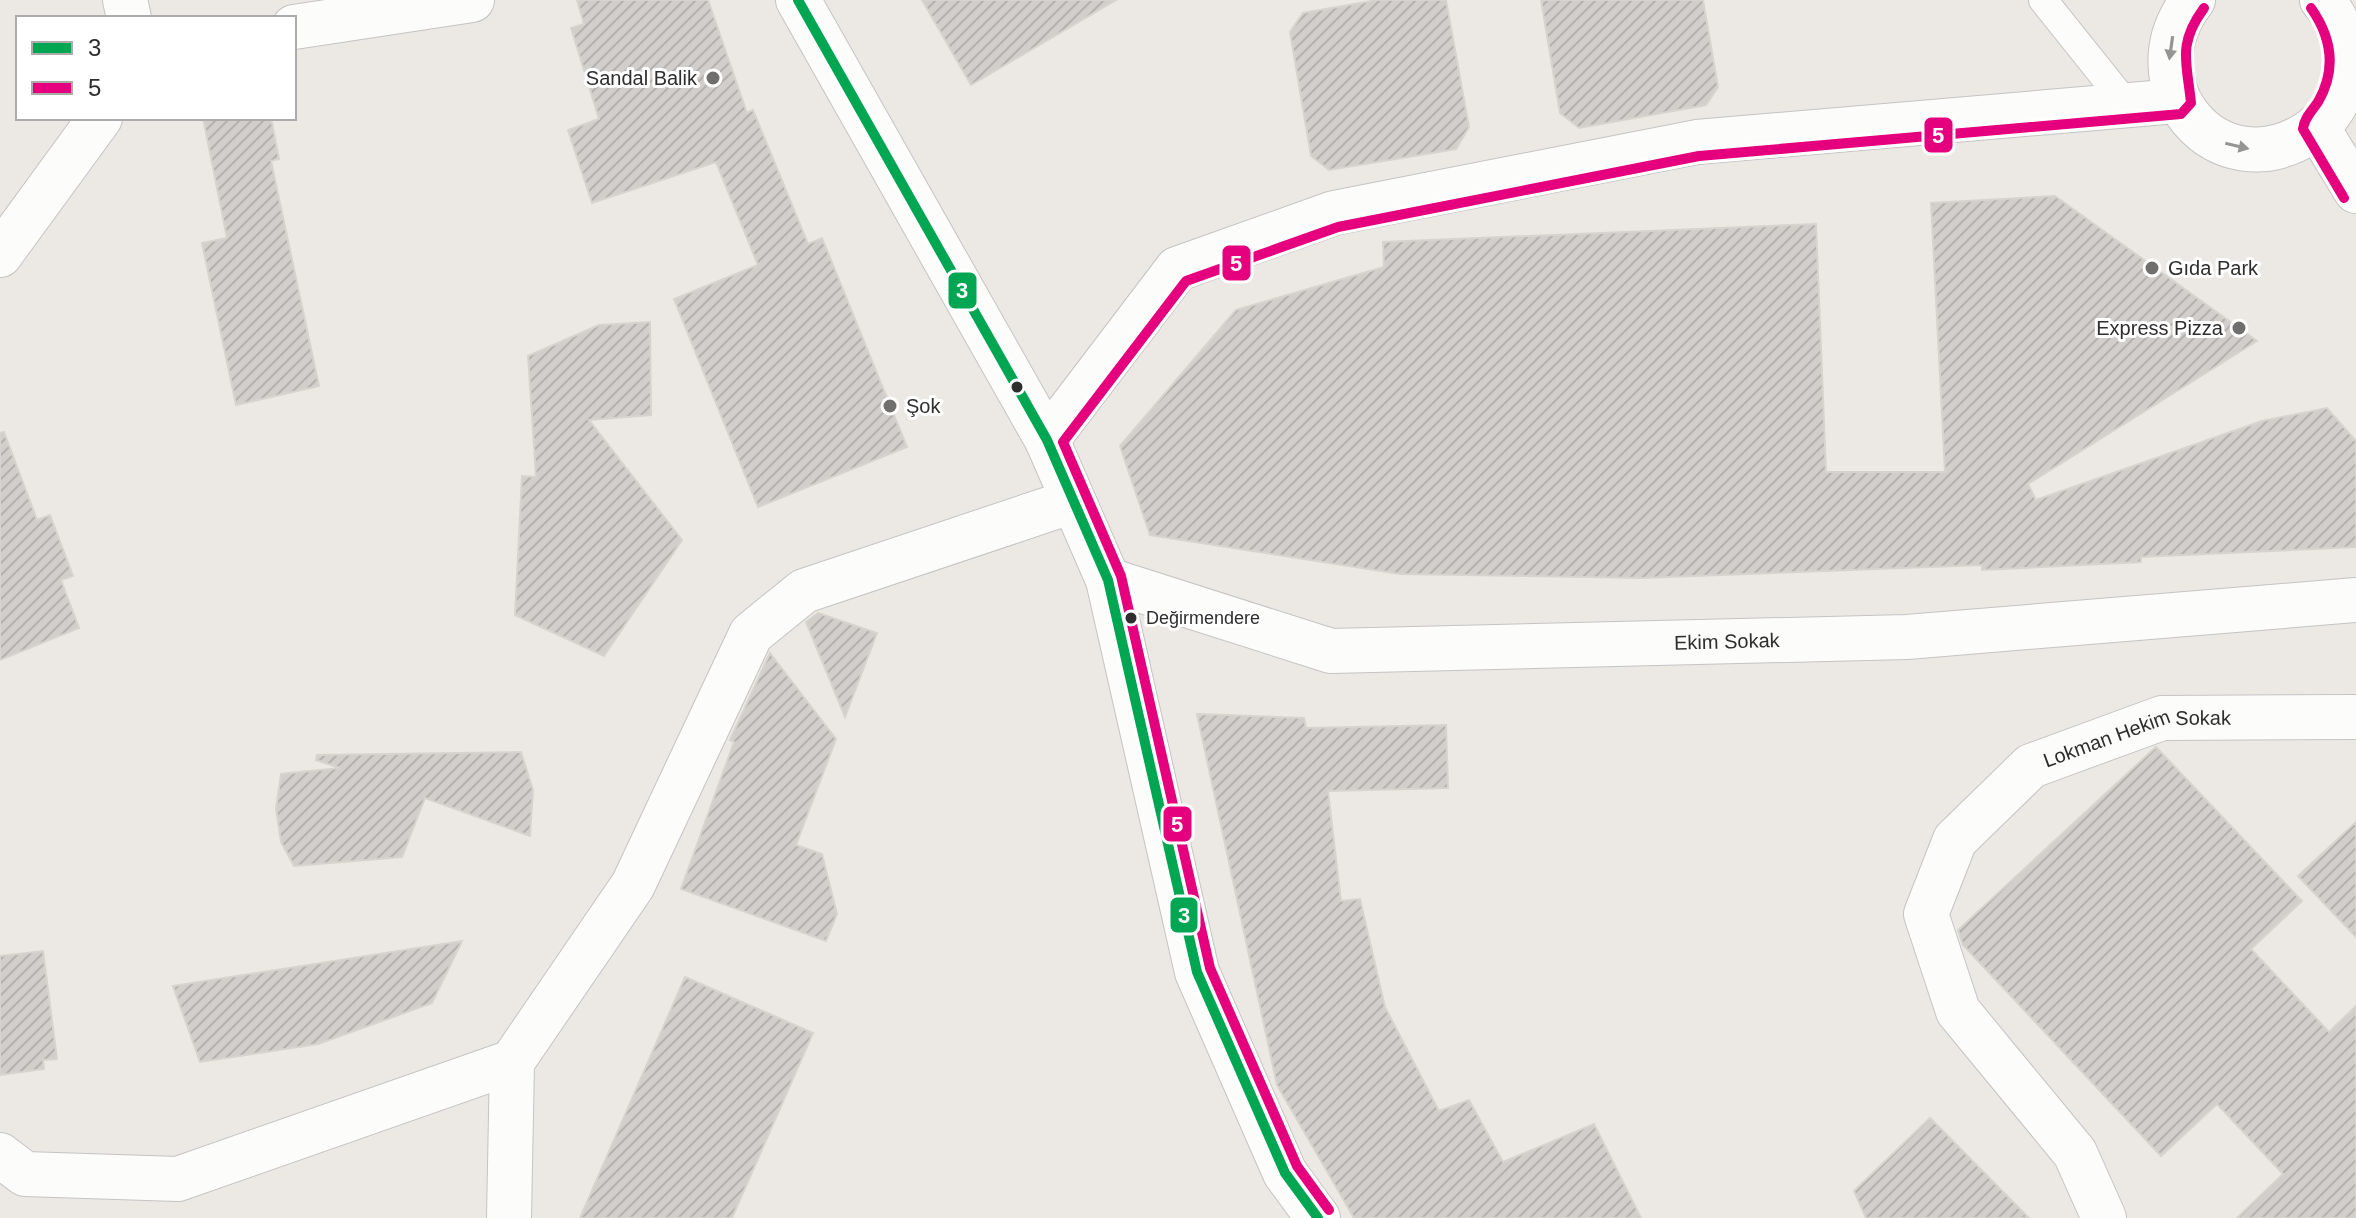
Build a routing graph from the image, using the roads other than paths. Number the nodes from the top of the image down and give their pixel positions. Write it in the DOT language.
graph roads {
  1 [pos="472,0"];
  2 [pos="798,0"];
  3 [pos="2043,0"];
  4 [pos="2193,0"];
  5 [pos="2322,0"];
  6 [pos="296,27"];
  7 [pos="2351,51"];
  8 [pos="2177,101"];
  9 [pos="2127,105"];
  10 [pos="99,120"];
  11 [pos="2317,127"];
  12 [pos="2356,191"];
  13 [pos="0,255"];
  14 [pos="1047,440"];
  15 [pos="1073,501"];
  16 [pos="1108,580"];
  17 [pos="2356,600"];
  18 [pos="2356,717"];
  19 [pos="512,1062"];
  20 [pos="0,1155"];
  21 [pos="509,1218"];
  22 [pos="1318,1218"];
  23 [pos="2104,1218"];
  1 -- 6 [label="street"];
  2 -- 14 [label="street"];
  3 -- 9 [label="lane"];
  4 -- 8 [label="street, one-way"];
  5 -- 7 [label="street"];
  7 -- 11 [label="street"];
  8 -- 9 [label="street"];
  8 -- 11 [label="street, one-way"];
  9 -- 14 [label="street"];
  10 -- 13 [label="street"];
  11 -- 12 [label="street"];
  14 -- 15 [label="street"];
  15 -- 16 [label="street"];
  15 -- 19 [label="street"];
  16 -- 17 [label="street, Ekim Sokak"];
  16 -- 22 [label="street"];
  18 -- 23 [label="street, Lokman Hekim Sokak"];
  19 -- 20 [label="street"];
  19 -- 21 [label="street"];
}
